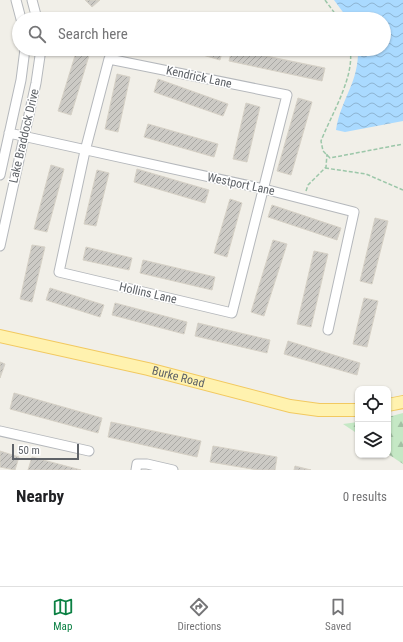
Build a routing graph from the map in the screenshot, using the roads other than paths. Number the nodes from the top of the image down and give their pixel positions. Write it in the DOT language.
graph roads {
  1 [pos="16,0"];
  2 [pos="32,0"];
  3 [pos="19,12"];
  4 [pos="35,12"];
  5 [pos="24,56"];
  6 [pos="40,56"];
  7 [pos="9,133"];
  8 [pos="24,137"];
  9 [pos="85,151"];
  10 [pos="0,175"];
  11 [pos="264,189"];
  12 [pos="0,246"];
  13 [pos="328,330"];
  14 [pos="0,336"];
  15 [pos="403,402"];
  16 [pos="391,404"];
  17 [pos="355,410"];
  18 [pos="0,431"];
  19 [pos="89,451"];
  20 [pos="136,470"];
  21 [pos="173,470"];
  1 -- 3 [label="street"];
  2 -- 4 [label="street"];
  5 -- 7 [label="street, Lake Braddock Drive"];
  6 -- 8 [label="street, Lake Braddock Drive"];
  7 -- 8 [label="street, Westport Lane"];
  7 -- 10 [label="street, Lake Braddock Drive"];
  8 -- 9 [label="street, Westport Lane"];
  8 -- 12 [label="street, Lake Braddock Drive"];
  9 -- 11 [label="street, Westport Lane"];
  9 -- 11 [label="street, Kendrick Lane"];
  9 -- 11 [label="street, Hollins Lane"];
  11 -- 13 [label="street, Westport Lane"];
  14 -- 17 [label="main road, Burke Road"];
  15 -- 16 [label="main road"];
  18 -- 19 [label="street"];
  20 -- 21 [label="street"];
}
